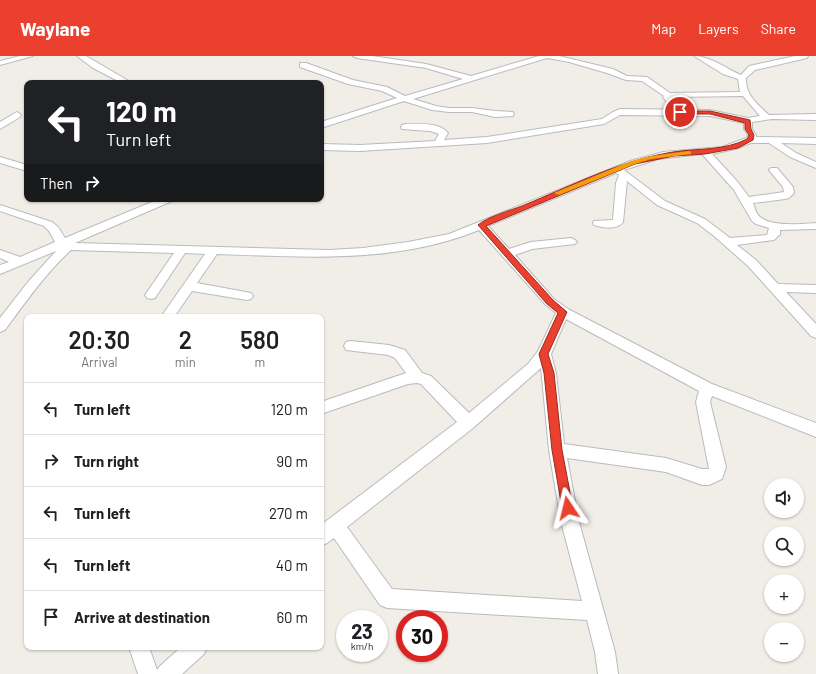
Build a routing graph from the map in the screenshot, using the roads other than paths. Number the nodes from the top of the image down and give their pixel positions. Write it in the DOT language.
graph roads {
  1 [pos="29,56"];
  2 [pos="81,56"];
  3 [pos="357,56"];
  4 [pos="547,56"];
  5 [pos="698,56"];
  6 [pos="804,56"];
  7 [pos="0,63"];
  8 [pos="304,65"];
  9 [pos="742,78"];
  10 [pos="471,79"];
  11 [pos="122,80"];
  12 [pos="668,94"];
  13 [pos="745,94"];
  14 [pos="405,100"];
  15 [pos="680,112"];
  16 [pos="510,114"];
  17 [pos="17,115"];
  18 [pos="816,117"];
  19 [pos="768,118"];
  20 [pos="748,122"];
  21 [pos="324,124"];
  22 [pos="0,126"];
  23 [pos="405,127"];
  24 [pos="750,140"];
  25 [pos="816,141"];
  26 [pos="773,142"];
  27 [pos="437,144"];
  28 [pos="324,147"];
  29 [pos="705,152"];
  30 [pos="0,160"];
  31 [pos="816,165"];
  32 [pos="24,167"];
  33 [pos="774,170"];
  34 [pos="621,172"];
  35 [pos="746,201"];
  36 [pos="150,202"];
  37 [pos="161,202"];
  38 [pos="157,204"];
  39 [pos="0,208"];
  40 [pos="598,223"];
  41 [pos="481,225"];
  42 [pos="775,226"];
  43 [pos="816,226"];
  44 [pos="571,242"];
  45 [pos="728,242"];
  46 [pos="65,245"];
  47 [pos="182,249"];
  48 [pos="214,250"];
  49 [pos="0,254"];
  50 [pos="506,254"];
  51 [pos="20,262"];
  52 [pos="0,270"];
  53 [pos="190,286"];
  54 [pos="776,288"];
  55 [pos="816,289"];
  56 [pos="151,295"];
  57 [pos="247,296"];
  58 [pos="563,312"];
  59 [pos="169,314"];
  60 [pos="0,327"];
  61 [pos="816,333"];
  62 [pos="351,346"];
  63 [pos="544,354"];
  64 [pos="417,377"];
  65 [pos="707,388"];
  66 [pos="324,407"];
  67 [pos="468,423"];
  68 [pos="816,430"];
  69 [pos="557,450"];
  70 [pos="335,525"];
  71 [pos="324,534"];
  72 [pos="594,611"];
  73 [pos="140,650"];
  74 [pos="194,650"];
  75 [pos="148,674"];
  76 [pos="166,674"];
  77 [pos="608,674"];
  1 -- 7 [label="street"];
  2 -- 11 [label="street"];
  3 -- 10 [label="street"];
  4 -- 10 [label="street"];
  4 -- 12 [label="street"];
  5 -- 9 [label="street"];
  6 -- 9 [label="street"];
  8 -- 14 [label="street"];
  9 -- 13 [label="street"];
  10 -- 14 [label="street"];
  12 -- 13 [label="street"];
  12 -- 15 [label="street"];
  13 -- 19 [label="street"];
  14 -- 16 [label="street"];
  14 -- 21 [label="street"];
  15 -- 20 [label="street"];
  15 -- 27 [label="street"];
  17 -- 22 [label="street"];
  18 -- 19 [label="street"];
  19 -- 20 [label="street"];
  20 -- 24 [label="street"];
  23 -- 27 [label="street"];
  24 -- 26 [label="street"];
  24 -- 29 [label="street"];
  25 -- 26 [label="street"];
  26 -- 31 [label="street"];
  27 -- 28 [label="street"];
  29 -- 34 [label="street"];
  29 -- 35 [label="street"];
  30 -- 32 [label="street"];
  33 -- 35 [label="street"];
  34 -- 40 [label="street"];
  34 -- 41 [label="street"];
  34 -- 45 [label="street"];
  35 -- 42 [label="street"];
  36 -- 38 [label="street"];
  37 -- 38 [label="street"];
  38 -- 46 [label="street"];
  39 -- 46 [label="street"];
  41 -- 48 [label="street"];
  41 -- 50 [label="street"];
  42 -- 43 [label="street"];
  42 -- 45 [label="street"];
  44 -- 50 [label="street"];
  45 -- 54 [label="street"];
  46 -- 47 [label="street"];
  46 -- 51 [label="street"];
  46 -- 60 [label="street"];
  47 -- 48 [label="street"];
  47 -- 56 [label="street"];
  48 -- 53 [label="street"];
  49 -- 51 [label="street"];
  50 -- 58 [label="street"];
  51 -- 52 [label="street"];
  53 -- 57 [label="street"];
  53 -- 59 [label="street"];
  54 -- 55 [label="street"];
  54 -- 61 [label="street"];
  58 -- 63 [label="street"];
  58 -- 65 [label="street"];
  62 -- 64 [label="street"];
  63 -- 67 [label="street"];
  63 -- 69 [label="street"];
  64 -- 66 [label="street"];
  64 -- 67 [label="street"];
  65 -- 68 [label="street"];
  65 -- 69 [label="street"];
  67 -- 70 [label="street"];
  69 -- 72 [label="street"];
  70 -- 71 [label="street"];
  70 -- 72 [label="street"];
  72 -- 77 [label="street"];
  73 -- 75 [label="street"];
  74 -- 76 [label="street"];
}
